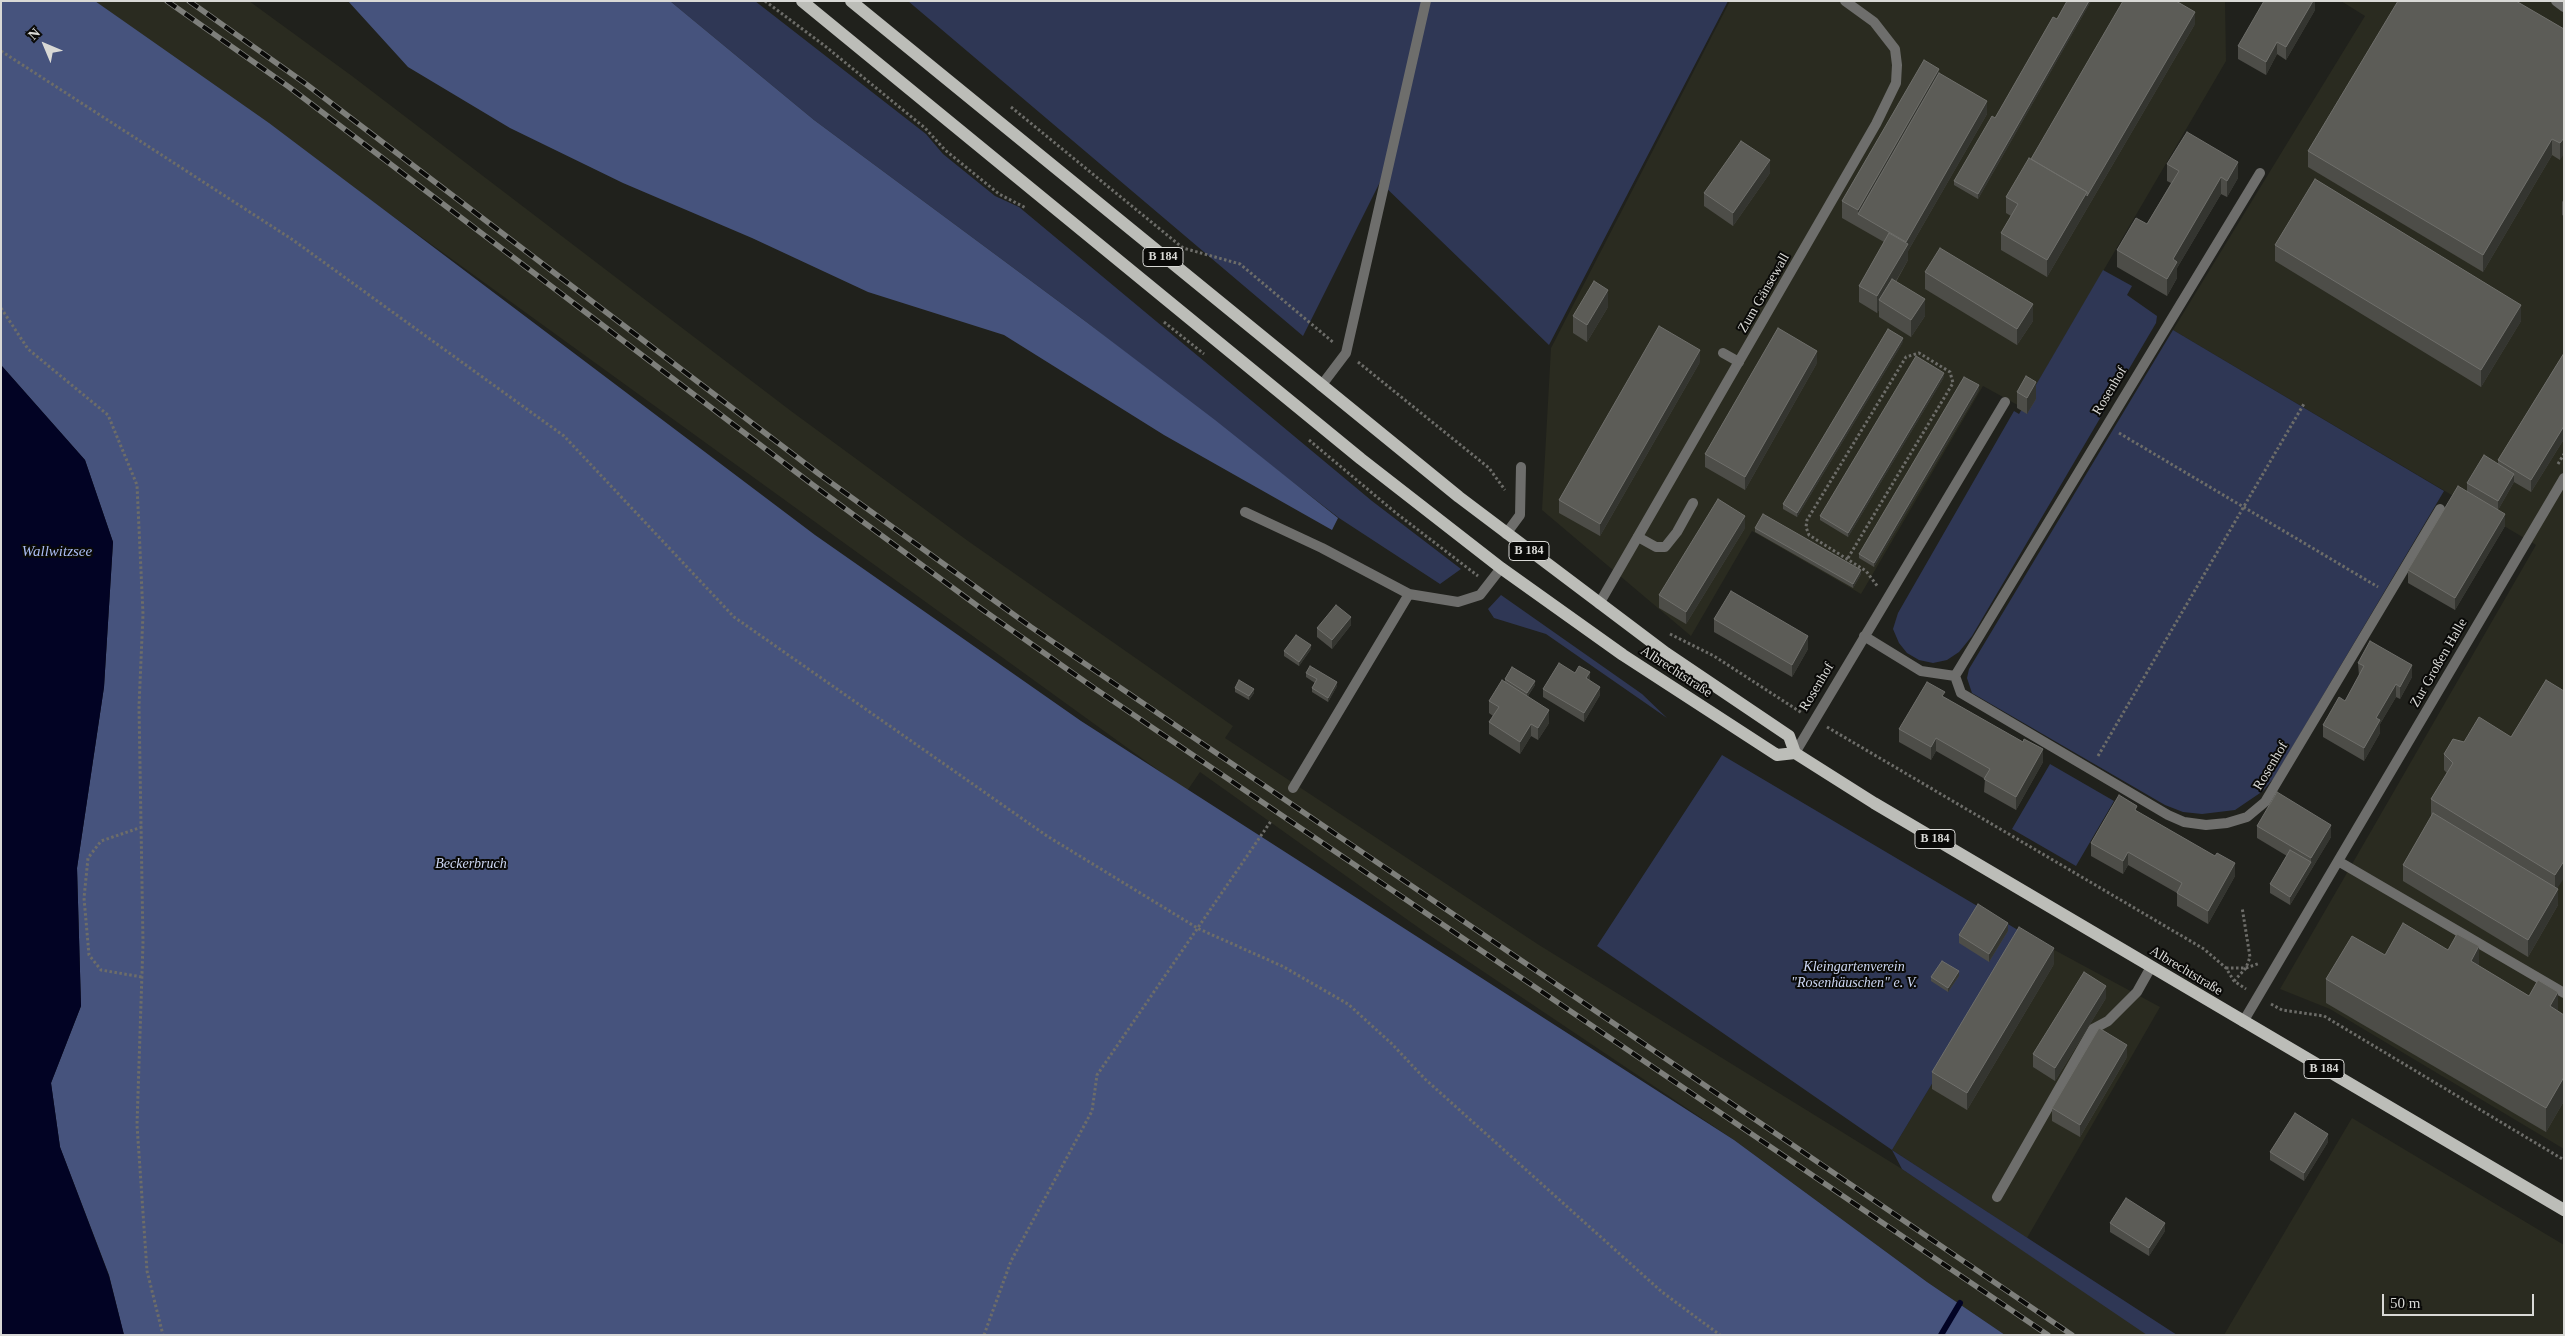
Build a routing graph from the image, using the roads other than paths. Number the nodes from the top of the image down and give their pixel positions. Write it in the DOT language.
graph roads {
  1 [pos="802,1"];
  2 [pos="851,1"];
  3 [pos="1426,1"];
  4 [pos="1846,1"];
  5 [pos="2556,1"];
  6 [pos="2564,7"];
  7 [pos="2260,173"];
  8 [pos="1724,353"];
  9 [pos="1739,362"];
  10 [pos="1321,386"];
  11 [pos="2005,402"];
  12 [pos="1520,467"];
  13 [pos="2564,478"];
  14 [pos="1693,503"];
  15 [pos="2440,509"];
  16 [pos="1245,512"];
  17 [pos="1506,534"];
  18 [pos="1638,537"];
  19 [pos="1501,568"];
  20 [pos="1409,594"];
  21 [pos="1599,604"];
  22 [pos="1864,636"];
  23 [pos="1955,676"];
  24 [pos="1795,753"];
  25 [pos="1293,788"];
  26 [pos="2338,861"];
  27 [pos="2151,967"];
  28 [pos="2564,993"];
  29 [pos="2243,1022"];
  30 [pos="1997,1197"];
  31 [pos="2564,1210"];
  1 -- 19 [label="main road, B 184"];
  2 -- 10 [label="main road, B 184"];
  3 -- 10 [label="street"];
  4 -- 9 [label="street, Zum Gänsewall"];
  5 -- 6 [label="street"];
  7 -- 23 [label="street, Rosenhof"];
  8 -- 9 [label="street"];
  9 -- 18 [label="street, Zum Gänsewall"];
  10 -- 17 [label="main road, B 184"];
  11 -- 22 [label="street, Rosenhof"];
  12 -- 17 [label="street"];
  13 -- 26 [label="street, Zur Großen Halle"];
  14 -- 18 [label="street"];
  15 -- 23 [label="street, Rosenhof"];
  16 -- 20 [label="street"];
  17 -- 21 [label="main road, B 184"];
  18 -- 21 [label="street, Zum Gänsewall"];
  19 -- 20 [label="street"];
  19 -- 24 [label="main road, Albrechtstraße / B 184"];
  20 -- 25 [label="street"];
  21 -- 24 [label="main road, Albrechtstraße / B 184"];
  22 -- 23 [label="street"];
  22 -- 24 [label="street, Rosenhof"];
  24 -- 27 [label="main road, Albrechtstraße / B 184"];
  26 -- 28 [label="street"];
  26 -- 29 [label="street, Zur Großen Halle"];
  27 -- 29 [label="main road, Albrechtstraße / B 184"];
  27 -- 30 [label="street"];
  29 -- 31 [label="main road, Albrechtstraße / B 184"];
}
